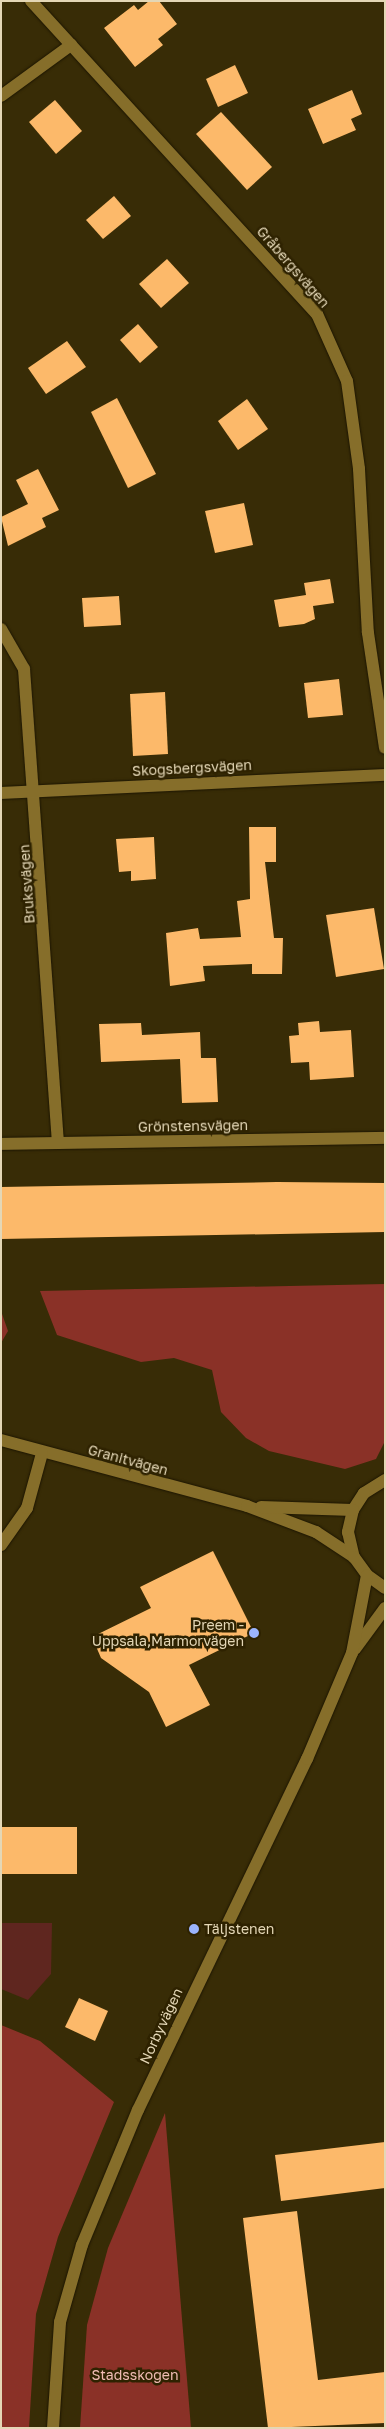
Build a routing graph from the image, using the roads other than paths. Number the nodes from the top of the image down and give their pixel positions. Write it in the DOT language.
graph roads {
  1 [pos="31,1"];
  2 [pos="72,45"];
  3 [pos="1,96"];
  4 [pos="1,629"];
  5 [pos="385,748"];
  6 [pos="385,774"];
  7 [pos="36,791"];
  8 [pos="1,793"];
  9 [pos="385,1138"];
  10 [pos="58,1143"];
  11 [pos="1,1144"];
  12 [pos="1,1440"];
  13 [pos="42,1453"];
  14 [pos="385,1480"];
  15 [pos="247,1506"];
  16 [pos="353,1510"];
  17 [pos="1,1545"];
  18 [pos="354,1557"];
  19 [pos="367,1575"];
  20 [pos="385,1588"];
  21 [pos="385,1608"];
  22 [pos="352,1653"];
  23 [pos="53,2428"];
  1 -- 2 [label="street, Gråbergsvägen"];
  2 -- 3 [label="street"];
  2 -- 5 [label="street, Gråbergsvägen"];
  4 -- 7 [label="street, Bruksvägen"];
  6 -- 7 [label="street, Skogsbergsvägen"];
  7 -- 8 [label="street, Skogsbergsvägen"];
  7 -- 10 [label="street, Bruksvägen"];
  9 -- 10 [label="street, Grönstensvägen"];
  10 -- 11 [label="street, Grönstensvägen"];
  12 -- 13 [label="street, Granitvägen"];
  13 -- 15 [label="street, Granitvägen"];
  13 -- 17 [label="street"];
  14 -- 16 [label="street"];
  15 -- 16 [label="street, Granitvägen"];
  15 -- 18 [label="street, Granitvägen"];
  16 -- 18 [label="street"];
  18 -- 19 [label="street"];
  19 -- 20 [label="street"];
  19 -- 22 [label="street, Norbyvägen"];
  21 -- 22 [label="street, Norbyvägen"];
  22 -- 23 [label="street, Norbyvägen"];
}
